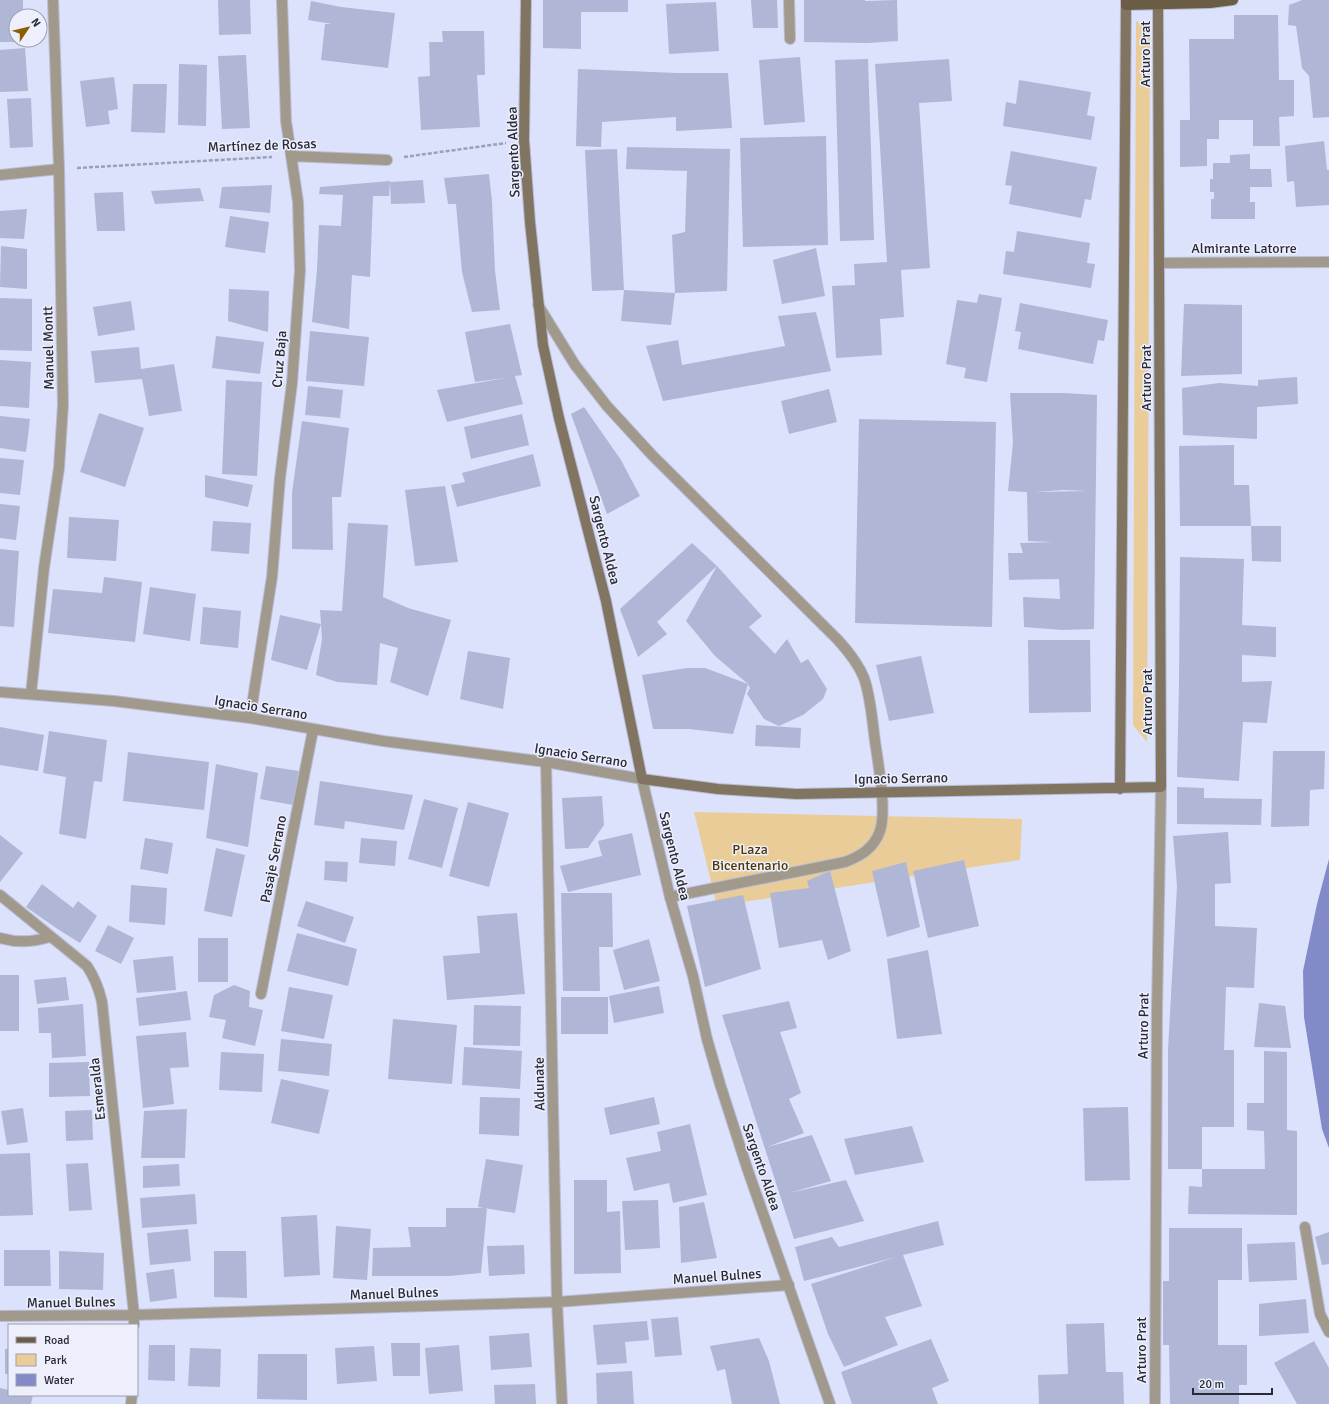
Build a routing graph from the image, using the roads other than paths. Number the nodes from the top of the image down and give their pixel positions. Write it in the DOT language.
graph roads {
  1 [pos="53,0"];
  2 [pos="282,0"];
  3 [pos="526,0"];
  4 [pos="789,0"];
  5 [pos="1233,0"];
  6 [pos="1126,2"];
  7 [pos="1158,2"];
  8 [pos="790,39"];
  9 [pos="290,156"];
  10 [pos="387,160"];
  11 [pos="58,169"];
  12 [pos="0,176"];
  13 [pos="1329,262"];
  14 [pos="1160,263"];
  15 [pos="537,303"];
  16 [pos="0,692"];
  17 [pos="31,694"];
  18 [pos="250,718"];
  19 [pos="312,730"];
  20 [pos="546,762"];
  21 [pos="642,779"];
  22 [pos="1162,787"];
  23 [pos="1120,789"];
  24 [pos="882,792"];
  25 [pos="0,895"];
  26 [pos="670,897"];
  27 [pos="50,937"];
  28 [pos="0,938"];
  29 [pos="261,994"];
  30 [pos="1305,1227"];
  31 [pos="788,1285"];
  32 [pos="557,1302"];
  33 [pos="0,1316"];
  34 [pos="134,1320"];
  35 [pos="1329,1332"];
  36 [pos="562,1404"];
  37 [pos="830,1404"];
  38 [pos="1155,1404"];
  1 -- 11 [label="street, Manuel Montt"];
  2 -- 9 [label="street, Cruz Baja"];
  3 -- 15 [label="main road, Sargento Aldea"];
  4 -- 8 [label="street"];
  5 -- 7 [label="main road"];
  6 -- 7 [label="main road"];
  6 -- 23 [label="main road, Arturo Prat"];
  7 -- 14 [label="main road, Arturo Prat"];
  9 -- 10 [label="street, Martínez de Rosas"];
  9 -- 18 [label="street, Cruz Baja"];
  11 -- 12 [label="street"];
  11 -- 17 [label="street, Manuel Montt"];
  13 -- 14 [label="street, Almirante Latorre"];
  14 -- 22 [label="main road, Arturo Prat"];
  15 -- 21 [label="main road, Sargento Aldea"];
  15 -- 24 [label="street, Sargento Aldea"];
  16 -- 17 [label="street, Ignacio Serrano"];
  17 -- 18 [label="street, Ignacio Serrano"];
  18 -- 19 [label="street, Ignacio Serrano"];
  19 -- 20 [label="street, Ignacio Serrano"];
  19 -- 29 [label="street, Pasaje Serrano"];
  20 -- 21 [label="street, Ignacio Serrano"];
  20 -- 32 [label="street, Aldunate"];
  21 -- 24 [label="main road, Ignacio Serrano"];
  21 -- 26 [label="street, Sargento Aldea"];
  22 -- 23 [label="main road, Ignacio Serrano"];
  22 -- 38 [label="street, Arturo Prat"];
  23 -- 24 [label="main road, Ignacio Serrano"];
  24 -- 26 [label="street, Sargento Aldea"];
  25 -- 27 [label="street, Esmeralda"];
  26 -- 31 [label="street, Sargento Aldea"];
  27 -- 28 [label="street"];
  27 -- 34 [label="street, Esmeralda"];
  30 -- 35 [label="street"];
  31 -- 32 [label="street, Manuel Bulnes"];
  31 -- 37 [label="street, Sargento Aldea"];
  32 -- 34 [label="street, Manuel Bulnes"];
  32 -- 36 [label="street, Aldunate"];
  33 -- 34 [label="street, Manuel Bulnes"];
}
